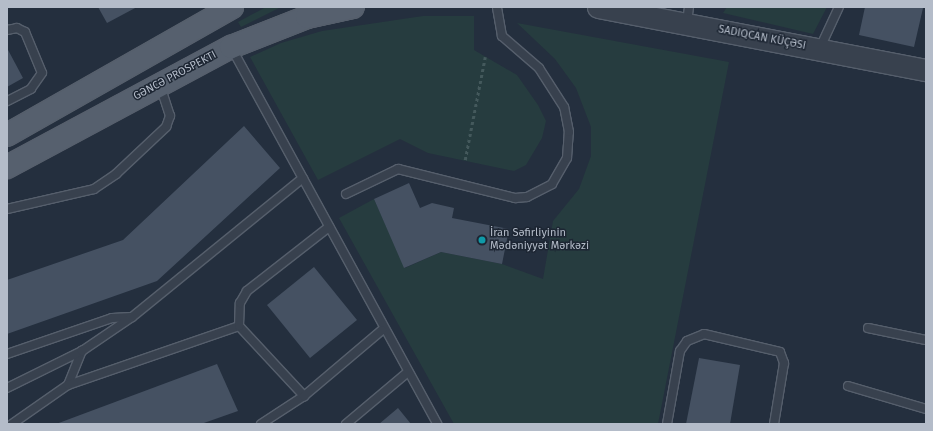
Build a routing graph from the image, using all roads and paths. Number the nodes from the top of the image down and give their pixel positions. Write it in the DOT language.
graph roads {
  1 [pos="232,7"];
  2 [pos="353,7"];
  3 [pos="497,7"];
  4 [pos="598,7"];
  5 [pos="839,7"];
  6 [pos="688,15"];
  7 [pos="7,30"];
  8 [pos="231,46"];
  9 [pos="819,50"];
  10 [pos="485,56"];
  11 [pos="926,70"];
  12 [pos="159,83"];
  13 [pos="7,101"];
  14 [pos="7,135"];
  15 [pos="465,160"];
  16 [pos="7,167"];
  17 [pos="303,178"];
  18 [pos="346,194"];
  19 [pos="7,210"];
  20 [pos="329,227"];
  21 [pos="132,317"];
  22 [pos="239,326"];
  23 [pos="868,328"];
  24 [pos="382,330"];
  25 [pos="926,340"];
  26 [pos="82,351"];
  27 [pos="7,354"];
  28 [pos="408,372"];
  29 [pos="68,385"];
  30 [pos="848,386"];
  31 [pos="7,388"];
  32 [pos="304,396"];
  33 [pos="926,409"];
  34 [pos="12,424"];
  35 [pos="261,424"];
  36 [pos="346,424"];
  37 [pos="437,424"];
  38 [pos="667,424"];
  39 [pos="774,424"];
  1 -- 14 [label="main road"];
  2 -- 8 [label="main road, GƏNCƏ PROSPEKTI"];
  3 -- 18 [label="lane"];
  4 -- 6 [label="street"];
  5 -- 9 [label="lane"];
  6 -- 9 [label="street"];
  7 -- 13 [label="lane"];
  8 -- 12 [label="main road, GƏNCƏ PROSPEKTI"];
  8 -- 17 [label="lane"];
  9 -- 11 [label="street"];
  10 -- 15 [label="path"];
  12 -- 16 [label="main road, GƏNCƏ PROSPEKTI"];
  12 -- 19 [label="lane"];
  17 -- 20 [label="lane"];
  17 -- 21 [label="lane"];
  20 -- 22 [label="lane"];
  20 -- 24 [label="lane"];
  21 -- 26 [label="lane"];
  21 -- 27 [label="lane"];
  22 -- 29 [label="lane"];
  22 -- 32 [label="lane"];
  23 -- 25 [label="lane"];
  24 -- 28 [label="lane"];
  24 -- 32 [label="lane"];
  26 -- 29 [label="lane"];
  26 -- 31 [label="lane"];
  28 -- 36 [label="lane"];
  28 -- 37 [label="lane"];
  29 -- 34 [label="lane"];
  30 -- 33 [label="lane"];
  32 -- 35 [label="lane"];
  38 -- 39 [label="lane"];
}
